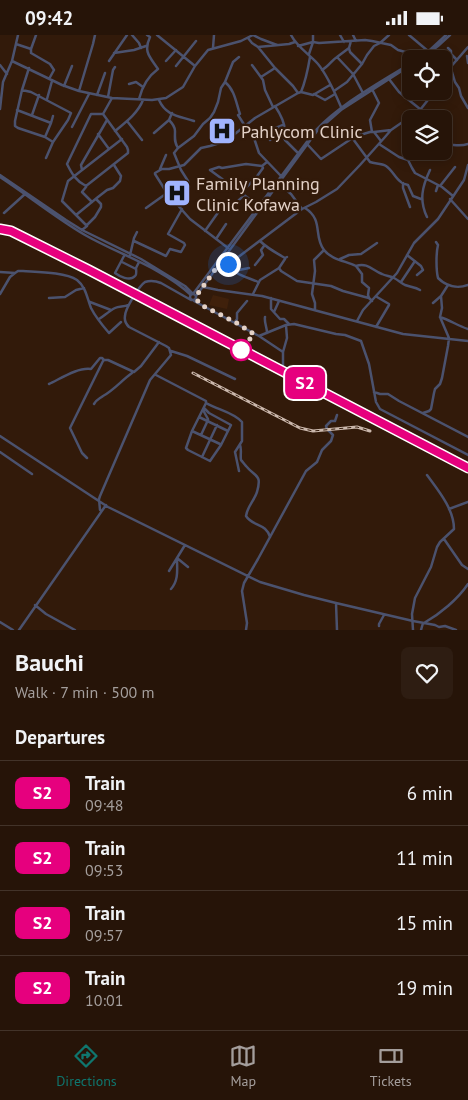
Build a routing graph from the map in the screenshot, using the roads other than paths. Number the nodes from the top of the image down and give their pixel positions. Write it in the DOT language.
graph roads {
  1 [pos="18,35"];
  2 [pos="36,35"];
  3 [pos="95,35"];
  4 [pos="127,35"];
  5 [pos="132,35"];
  6 [pos="147,35"];
  7 [pos="157,35"];
  8 [pos="214,35"];
  9 [pos="253,35"];
  10 [pos="291,35"];
  11 [pos="313,35"];
  12 [pos="340,35"];
  13 [pos="353,35"];
  14 [pos="389,35"];
  15 [pos="410,35"];
  16 [pos="448,35"];
  17 [pos="248,38"];
  18 [pos="196,41"];
  19 [pos="295,41"];
  20 [pos="351,41"];
  21 [pos="356,41"];
  22 [pos="313,42"];
  23 [pos="344,42"];
  24 [pos="380,43"];
  25 [pos="16,44"];
  26 [pos="277,45"];
  27 [pos="146,46"];
  28 [pos="298,46"];
  29 [pos="258,47"];
  30 [pos="468,47"];
  31 [pos="140,48"];
  32 [pos="213,48"];
  33 [pos="448,48"];
  34 [pos="30,49"];
  35 [pos="349,49"];
  36 [pos="176,50"];
  37 [pos="427,50"];
  38 [pos="429,50"];
  39 [pos="433,50"];
  40 [pos="402,51"];
  41 [pos="114,53"];
  42 [pos="463,53"];
  43 [pos="310,55"];
  44 [pos="467,56"];
  45 [pos="184,57"];
  46 [pos="239,57"];
  47 [pos="337,57"];
  48 [pos="457,60"];
  49 [pos="12,61"];
  50 [pos="109,61"];
  51 [pos="166,61"];
  52 [pos="468,63"];
  53 [pos="362,64"];
  54 [pos="452,64"];
  55 [pos="0,65"];
  56 [pos="195,65"];
  57 [pos="252,65"];
  58 [pos="72,66"];
  59 [pos="176,66"];
  60 [pos="116,67"];
  61 [pos="28,68"];
  62 [pos="275,68"];
  63 [pos="402,69"];
  64 [pos="322,70"];
  65 [pos="402,70"];
  66 [pos="452,72"];
  67 [pos="104,73"];
  68 [pos="7,74"];
  69 [pos="354,74"];
  70 [pos="260,77"];
  71 [pos="389,79"];
  72 [pos="51,80"];
  73 [pos="225,82"];
  74 [pos="129,84"];
  75 [pos="330,85"];
  76 [pos="64,86"];
  77 [pos="143,87"];
  78 [pos="372,89"];
  79 [pos="22,90"];
  80 [pos="79,91"];
  81 [pos="300,92"];
  82 [pos="334,93"];
  83 [pos="363,93"];
  84 [pos="89,94"];
  85 [pos="39,95"];
  86 [pos="97,95"];
  87 [pos="314,95"];
  88 [pos="0,97"];
  89 [pos="108,97"];
  90 [pos="112,98"];
  91 [pos="47,99"];
  92 [pos="139,99"];
  93 [pos="159,99"];
  94 [pos="143,100"];
  95 [pos="428,100"];
  96 [pos="274,107"];
  97 [pos="341,107"];
  98 [pos="468,108"];
  99 [pos="0,109"];
  100 [pos="420,109"];
  101 [pos="17,110"];
  102 [pos="172,113"];
  103 [pos="103,114"];
  104 [pos="32,115"];
  105 [pos="53,115"];
  106 [pos="68,120"];
  107 [pos="107,120"];
  108 [pos="169,120"];
  109 [pos="127,121"];
  110 [pos="194,121"];
  111 [pos="51,123"];
  112 [pos="402,123"];
  113 [pos="283,125"];
  114 [pos="245,126"];
  115 [pos="278,127"];
  116 [pos="391,130"];
  117 [pos="115,131"];
  118 [pos="280,132"];
  119 [pos="373,132"];
  120 [pos="154,133"];
  121 [pos="98,135"];
  122 [pos="253,135"];
  123 [pos="45,137"];
  124 [pos="284,137"];
  125 [pos="122,139"];
  126 [pos="142,139"];
  127 [pos="353,139"];
  128 [pos="270,140"];
  129 [pos="380,142"];
  130 [pos="53,143"];
  131 [pos="452,144"];
  132 [pos="468,144"];
  133 [pos="307,145"];
  134 [pos="178,148"];
  135 [pos="109,149"];
  136 [pos="298,153"];
  137 [pos="166,155"];
  138 [pos="46,158"];
  139 [pos="366,158"];
  140 [pos="402,158"];
  141 [pos="408,160"];
  142 [pos="267,162"];
  143 [pos="114,165"];
  144 [pos="468,165"];
  145 [pos="262,166"];
  146 [pos="180,167"];
  147 [pos="455,167"];
  148 [pos="82,170"];
  149 [pos="160,170"];
  150 [pos="430,170"];
  151 [pos="0,176"];
  152 [pos="281,176"];
  153 [pos="74,177"];
  154 [pos="426,179"];
  155 [pos="6,180"];
  156 [pos="279,183"];
  157 [pos="403,183"];
  158 [pos="439,185"];
  159 [pos="86,186"];
  160 [pos="436,191"];
  161 [pos="240,192"];
  162 [pos="167,193"];
  163 [pos="25,194"];
  164 [pos="244,195"];
  165 [pos="453,196"];
  166 [pos="96,199"];
  167 [pos="421,199"];
  168 [pos="450,199"];
  169 [pos="92,202"];
  170 [pos="259,206"];
  171 [pos="410,207"];
  172 [pos="146,208"];
  173 [pos="181,208"];
  174 [pos="304,208"];
  175 [pos="4,213"];
  176 [pos="76,215"];
  177 [pos="427,217"];
  178 [pos="468,219"];
  179 [pos="226,224"];
  180 [pos="87,226"];
  181 [pos="80,230"];
  182 [pos="205,231"];
  183 [pos="137,233"];
  184 [pos="216,239"];
  185 [pos="134,241"];
  186 [pos="260,241"];
  187 [pos="436,242"];
  188 [pos="377,243"];
  189 [pos="264,246"];
  190 [pos="228,248"];
  191 [pos="324,250"];
  192 [pos="125,255"];
  193 [pos="130,255"];
  194 [pos="407,255"];
  195 [pos="338,260"];
  196 [pos="415,261"];
  197 [pos="122,262"];
  198 [pos="140,262"];
  199 [pos="220,263"];
  200 [pos="228,264"];
  201 [pos="255,265"];
  202 [pos="356,266"];
  203 [pos="249,268"];
  204 [pos="279,268"];
  205 [pos="136,269"];
  206 [pos="0,272"];
  207 [pos="15,273"];
  208 [pos="237,273"];
  209 [pos="417,275"];
  210 [pos="394,277"];
  211 [pos="258,282"];
  212 [pos="401,283"];
  213 [pos="313,284"];
  214 [pos="448,285"];
  215 [pos="468,285"];
  216 [pos="203,287"];
  217 [pos="84,288"];
  218 [pos="420,290"];
  219 [pos="0,294"];
  220 [pos="253,294"];
  221 [pos="376,296"];
  222 [pos="193,297"];
  223 [pos="441,297"];
  224 [pos="49,298"];
  225 [pos="271,298"];
  226 [pos="370,300"];
  227 [pos="247,301"];
  228 [pos="279,301"];
  229 [pos="90,302"];
  230 [pos="433,303"];
  231 [pos="129,305"];
  232 [pos="111,310"];
  233 [pos="315,310"];
  234 [pos="274,312"];
  235 [pos="265,317"];
  236 [pos="440,317"];
  237 [pos="99,319"];
  238 [pos="280,319"];
  239 [pos="357,321"];
  240 [pos="235,322"];
  241 [pos="121,323"];
  242 [pos="288,324"];
  243 [pos="376,327"];
  244 [pos="280,328"];
  245 [pos="468,329"];
  246 [pos="267,333"];
  247 [pos="259,336"];
  248 [pos="449,338"];
  249 [pos="468,341"];
  250 [pos="159,342"];
  251 [pos="171,351"];
  252 [pos="283,352"];
  253 [pos="104,360"];
  254 [pos="284,370"];
  255 [pos="134,373"];
  256 [pos="155,374"];
  257 [pos="235,379"];
  258 [pos="49,384"];
  259 [pos="374,392"];
  260 [pos="206,403"];
  261 [pos="94,404"];
  262 [pos="204,409"];
  263 [pos="423,413"];
  264 [pos="337,415"];
  265 [pos="199,417"];
  266 [pos="209,420"];
  267 [pos="218,425"];
  268 [pos="192,431"];
  269 [pos="228,431"];
  270 [pos="201,435"];
  271 [pos="0,436"];
  272 [pos="468,437"];
  273 [pos="210,440"];
  274 [pos="221,445"];
  275 [pos="240,445"];
  276 [pos="0,452"];
  277 [pos="468,455"];
  278 [pos="202,457"];
  279 [pos="87,458"];
  280 [pos="239,471"];
  281 [pos="32,474"];
  282 [pos="427,475"];
  283 [pos="100,501"];
  284 [pos="468,502"];
  285 [pos="106,505"];
  286 [pos="449,509"];
  287 [pos="101,511"];
  288 [pos="270,537"];
  289 [pos="444,539"];
  290 [pos="185,545"];
  291 [pos="177,558"];
  292 [pos="188,567"];
  293 [pos="468,569"];
  294 [pos="169,571"];
  295 [pos="248,577"];
  296 [pos="468,584"];
  297 [pos="171,589"];
  298 [pos="466,590"];
  299 [pos="336,603"];
  300 [pos="35,605"];
  301 [pos="384,615"];
  302 [pos="412,621"];
  303 [pos="0,622"];
  304 [pos="423,623"];
  305 [pos="379,626"];
  306 [pos="13,630"];
  307 [pos="18,630"];
  308 [pos="75,630"];
  309 [pos="246,630"];
  310 [pos="337,630"];
  311 [pos="413,630"];
  312 [pos="422,630"];
  313 [pos="456,630"];
  1 -- 25 [label="street"];
  2 -- 34 [label="street"];
  3 -- 80 [label="street"];
  4 -- 41 [label="street"];
  5 -- 31 [label="street"];
  6 -- 27 [label="street"];
  7 -- 36 [label="street"];
  8 -- 32 [label="street"];
  9 -- 17 [label="street"];
  9 -- 26 [label="street"];
  10 -- 19 [label="street"];
  11 -- 22 [label="street"];
  12 -- 23 [label="street"];
  13 -- 21 [label="street"];
  14 -- 24 [label="street"];
  15 -- 37 [label="street"];
  16 -- 38 [label="street"];
  16 -- 39 [label="street"];
  17 -- 29 [label="street"];
  17 -- 32 [label="street"];
  18 -- 45 [label="street"];
  19 -- 26 [label="street"];
  19 -- 28 [label="street"];
  20 -- 21 [label="street"];
  20 -- 23 [label="street"];
  20 -- 35 [label="street"];
  21 -- 24 [label="street"];
  22 -- 23 [label="street"];
  22 -- 28 [label="street"];
  22 -- 43 [label="street"];
  24 -- 40 [label="street"];
  24 -- 53 [label="street"];
  25 -- 34 [label="street"];
  25 -- 49 [label="street"];
  26 -- 29 [label="street"];
  27 -- 31 [label="street"];
  27 -- 77 [label="street"];
  28 -- 43 [label="street"];
  29 -- 62 [label="street"];
  30 -- 42 [label="street"];
  31 -- 41 [label="street"];
  32 -- 56 [label="street"];
  33 -- 48 [label="street"];
  34 -- 72 [label="street"];
  35 -- 47 [label="street"];
  35 -- 53 [label="street"];
  36 -- 45 [label="street"];
  36 -- 51 [label="street"];
  41 -- 50 [label="street"];
  42 -- 44 [label="street"];
  42 -- 48 [label="street"];
  43 -- 64 [label="street"];
  43 -- 81 [label="street"];
  44 -- 52 [label="street"];
  45 -- 56 [label="street"];
  45 -- 59 [label="street"];
  46 -- 73 [label="street"];
  47 -- 64 [label="street"];
  47 -- 69 [label="street"];
  48 -- 54 [label="street"];
  49 -- 61 [label="street"];
  49 -- 68 [label="street"];
  53 -- 69 [label="street"];
  55 -- 68 [label="street"];
  56 -- 93 [label="street"];
  57 -- 70 [label="street"];
  58 -- 76 [label="street"];
  60 -- 89 [label="street"];
  61 -- 72 [label="street"];
  61 -- 79 [label="street"];
  62 -- 70 [label="street"];
  62 -- 81 [label="street"];
  63 -- 83 [label="street"];
  64 -- 75 [label="street"];
  65 -- 71 [label="street"];
  66 -- 98 [label="street"];
  67 -- 86 [label="street"];
  68 -- 88 [label="street"];
  69 -- 82 [label="street"];
  69 -- 83 [label="street"];
  70 -- 96 [label="street"];
  71 -- 78 [label="street"];
  71 -- 100 [label="street"];
  72 -- 76 [label="street"];
  72 -- 91 [label="street"];
  73 -- 114 [label="street"];
  73 -- 134 [label="street"];
  74 -- 77 [label="street"];
  75 -- 82 [label="street"];
  75 -- 87 [label="street"];
  76 -- 80 [label="street"];
  77 -- 92 [label="street"];
  78 -- 119 [label="street"];
  78 -- 133 [label="street"];
  79 -- 85 [label="street"];
  79 -- 101 [label="street"];
  80 -- 84 [label="street"];
  81 -- 87 [label="street"];
  81 -- 96 [label="street"];
  82 -- 87 [label="street"];
  82 -- 97 [label="street"];
  83 -- 97 [label="street"];
  84 -- 86 [label="street"];
  84 -- 106 [label="street"];
  85 -- 91 [label="street"];
  85 -- 104 [label="street"];
  86 -- 89 [label="street"];
  88 -- 99 [label="street"];
  89 -- 90 [label="street"];
  90 -- 92 [label="street"];
  90 -- 103 [label="street"];
  91 -- 106 [label="street"];
  92 -- 94 [label="street"];
  93 -- 94 [label="street"];
  93 -- 102 [label="street"];
  94 -- 109 [label="street"];
  95 -- 100 [label="street"];
  96 -- 113 [label="street"];
  96 -- 114 [label="street"];
  97 -- 136 [label="street"];
  101 -- 104 [label="street"];
  101 -- 123 [label="street"];
  102 -- 108 [label="street"];
  102 -- 110 [label="street"];
  103 -- 107 [label="street"];
  103 -- 153 [label="street"];
  104 -- 111 [label="street"];
  105 -- 111 [label="street"];
  106 -- 130 [label="street"];
  107 -- 117 [label="street"];
  107 -- 121 [label="street"];
  108 -- 120 [label="street"];
  108 -- 134 [label="street"];
  109 -- 117 [label="street"];
  109 -- 126 [label="street"];
  111 -- 123 [label="street"];
  112 -- 116 [label="street"];
  113 -- 115 [label="street"];
  113 -- 124 [label="street"];
  114 -- 122 [label="street"];
  114 -- 146 [label="street"];
  115 -- 118 [label="street"];
  115 -- 122 [label="street"];
  116 -- 119 [label="street"];
  116 -- 129 [label="street"];
  117 -- 125 [label="street"];
  118 -- 124 [label="street"];
  118 -- 128 [label="street"];
  119 -- 127 [label="street"];
  119 -- 129 [label="street"];
  121 -- 135 [label="street"];
  121 -- 148 [label="street"];
  122 -- 142 [label="street"];
  123 -- 130 [label="street"];
  124 -- 136 [label="street"];
  125 -- 135 [label="street"];
  125 -- 143 [label="street"];
  127 -- 133 [label="street"];
  127 -- 139 [label="street"];
  129 -- 139 [label="street"];
  129 -- 140 [label="street"];
  130 -- 138 [label="street"];
  131 -- 132 [label="street"];
  133 -- 156 [label="street"];
  134 -- 146 [label="street"];
  135 -- 148 [label="street"];
  136 -- 152 [label="street"];
  137 -- 149 [label="street"];
  139 -- 157 [label="street"];
  139 -- 174 [label="street"];
  141 -- 154 [label="street"];
  142 -- 145 [label="street"];
  142 -- 152 [label="street"];
  143 -- 159 [label="street"];
  143 -- 166 [label="street"];
  144 -- 165 [label="street"];
  145 -- 161 [label="street"];
  145 -- 161 [label="street"];
  146 -- 149 [label="street"];
  146 -- 173 [label="street"];
  147 -- 158 [label="street"];
  148 -- 153 [label="street"];
  149 -- 162 [label="street"];
  150 -- 154 [label="street"];
  151 -- 155 [label="street"];
  152 -- 170 [label="street"];
  153 -- 159 [label="street"];
  153 -- 176 [label="street"];
  154 -- 158 [label="street"];
  154 -- 167 [label="street"];
  155 -- 163 [label="street"];
  155 -- 181 [label="street"];
  156 -- 174 [label="street"];
  156 -- 199 [label="street"];
  157 -- 167 [label="street"];
  157 -- 171 [label="street"];
  158 -- 160 [label="street"];
  158 -- 165 [label="street"];
  159 -- 169 [label="street"];
  161 -- 164 [label="street"];
  162 -- 172 [label="street"];
  162 -- 173 [label="street"];
  163 -- 175 [label="street"];
  163 -- 181 [label="street"];
  164 -- 170 [label="street"];
  164 -- 182 [label="street"];
  165 -- 168 [label="street"];
  166 -- 169 [label="street"];
  166 -- 180 [label="street"];
  167 -- 177 [label="street"];
  168 -- 178 [label="street"];
  168 -- 194 [label="street"];
  169 -- 176 [label="street"];
  170 -- 190 [label="street"];
  173 -- 182 [label="street"];
  173 -- 185 [label="street"];
  174 -- 186 [label="street"];
  174 -- 191 [label="street"];
  176 -- 180 [label="street"];
  179 -- 184 [label="street"];
  180 -- 181 [label="street"];
  181 -- 192 [label="street"];
  181 -- 193 [label="street"];
  182 -- 184 [label="street"];
  183 -- 185 [label="street"];
  184 -- 190 [label="street"];
  185 -- 193 [label="street"];
  186 -- 189 [label="street"];
  186 -- 200 [label="street"];
  187 -- 214 [label="street"];
  188 -- 195 [label="street"];
  189 -- 201 [label="street"];
  189 -- 204 [label="street"];
  190 -- 222 [label="street"];
  191 -- 195 [label="street"];
  191 -- 213 [label="street"];
  192 -- 197 [label="street"];
  192 -- 198 [label="street"];
  193 -- 222 [label="street"];
  194 -- 196 [label="street"];
  194 -- 210 [label="street"];
  195 -- 202 [label="street"];
  196 -- 209 [label="street"];
  196 -- 212 [label="street"];
  197 -- 205 [label="street"];
  197 -- 205 [label="street"];
  198 -- 205 [label="street"];
  198 -- 222 [label="street"];
  199 -- 200 [label="street"];
  199 -- 216 [label="street"];
  200 -- 208 [label="street"];
  202 -- 210 [label="street"];
  202 -- 226 [label="street"];
  203 -- 208 [label="street"];
  204 -- 211 [label="street"];
  204 -- 213 [label="street"];
  206 -- 207 [label="street"];
  207 -- 217 [label="street"];
  207 -- 219 [label="street"];
  208 -- 211 [label="street"];
  210 -- 212 [label="street"];
  210 -- 221 [label="street"];
  211 -- 220 [label="street"];
  212 -- 218 [label="street"];
  213 -- 226 [label="street"];
  213 -- 233 [label="street"];
  214 -- 215 [label="street"];
  214 -- 223 [label="street"];
  216 -- 220 [label="street"];
  216 -- 222 [label="street"];
  217 -- 224 [label="street"];
  217 -- 229 [label="street"];
  220 -- 225 [label="street"];
  221 -- 226 [label="street"];
  221 -- 243 [label="street"];
  222 -- 231 [label="street"];
  222 -- 240 [label="street"];
  223 -- 230 [label="street"];
  223 -- 236 [label="street"];
  225 -- 228 [label="street"];
  225 -- 234 [label="street"];
  226 -- 239 [label="street"];
  227 -- 240 [label="street"];
  228 -- 233 [label="street"];
  228 -- 234 [label="street"];
  229 -- 232 [label="street"];
  229 -- 237 [label="street"];
  231 -- 232 [label="street"];
  231 -- 250 [label="street"];
  232 -- 237 [label="street"];
  233 -- 239 [label="street"];
  234 -- 238 [label="street"];
  235 -- 246 [label="street"];
  236 -- 245 [label="street"];
  236 -- 248 [label="street"];
  237 -- 241 [label="street"];
  238 -- 242 [label="street"];
  238 -- 244 [label="street"];
  239 -- 243 [label="street"];
  240 -- 247 [label="street"];
  242 -- 244 [label="street"];
  242 -- 252 [label="street"];
  242 -- 259 [label="street"];
  243 -- 248 [label="street"];
  244 -- 246 [label="street"];
  246 -- 247 [label="street"];
  247 -- 252 [label="street"];
  248 -- 249 [label="street"];
  248 -- 263 [label="street"];
  250 -- 251 [label="street"];
  250 -- 255 [label="street"];
  251 -- 256 [label="street"];
  251 -- 257 [label="street"];
  252 -- 254 [label="street"];
  253 -- 255 [label="street"];
  253 -- 258 [label="street"];
  253 -- 279 [label="street"];
  255 -- 261 [label="street"];
  256 -- 260 [label="street"];
  256 -- 283 [label="street"];
  259 -- 263 [label="street"];
  259 -- 277 [label="street"];
  260 -- 262 [label="street"];
  260 -- 275 [label="street"];
  262 -- 265 [label="street"];
  262 -- 266 [label="street"];
  262 -- 269 [label="street"];
  263 -- 272 [label="street"];
  264 -- 288 [label="street"];
  265 -- 266 [label="street"];
  265 -- 268 [label="street"];
  266 -- 267 [label="street"];
  266 -- 270 [label="street"];
  267 -- 269 [label="street"];
  267 -- 273 [label="street"];
  268 -- 270 [label="street"];
  268 -- 278 [label="street"];
  269 -- 274 [label="street"];
  270 -- 273 [label="street"];
  271 -- 283 [label="street"];
  273 -- 274 [label="street"];
  273 -- 278 [label="street"];
  274 -- 278 [label="street"];
  275 -- 280 [label="street"];
  275 -- 288 [label="street"];
  276 -- 281 [label="street"];
  282 -- 286 [label="street"];
  283 -- 285 [label="street"];
  283 -- 287 [label="street"];
  284 -- 286 [label="street"];
  285 -- 287 [label="street"];
  285 -- 290 [label="street"];
  286 -- 289 [label="street"];
  287 -- 300 [label="street"];
  288 -- 295 [label="street"];
  289 -- 293 [label="street"];
  289 -- 302 [label="street"];
  290 -- 291 [label="street"];
  290 -- 295 [label="street"];
  291 -- 292 [label="street"];
  291 -- 294 [label="street"];
  291 -- 297 [label="street"];
  295 -- 299 [label="street"];
  295 -- 309 [label="street"];
  296 -- 298 [label="street"];
  298 -- 304 [label="street"];
  299 -- 301 [label="street"];
  299 -- 310 [label="street"];
  300 -- 307 [label="street"];
  300 -- 308 [label="street"];
  301 -- 302 [label="street"];
  301 -- 305 [label="street"];
  302 -- 304 [label="street"];
  302 -- 311 [label="street"];
  303 -- 306 [label="street"];
  304 -- 312 [label="street"];
  304 -- 313 [label="street"];
}
